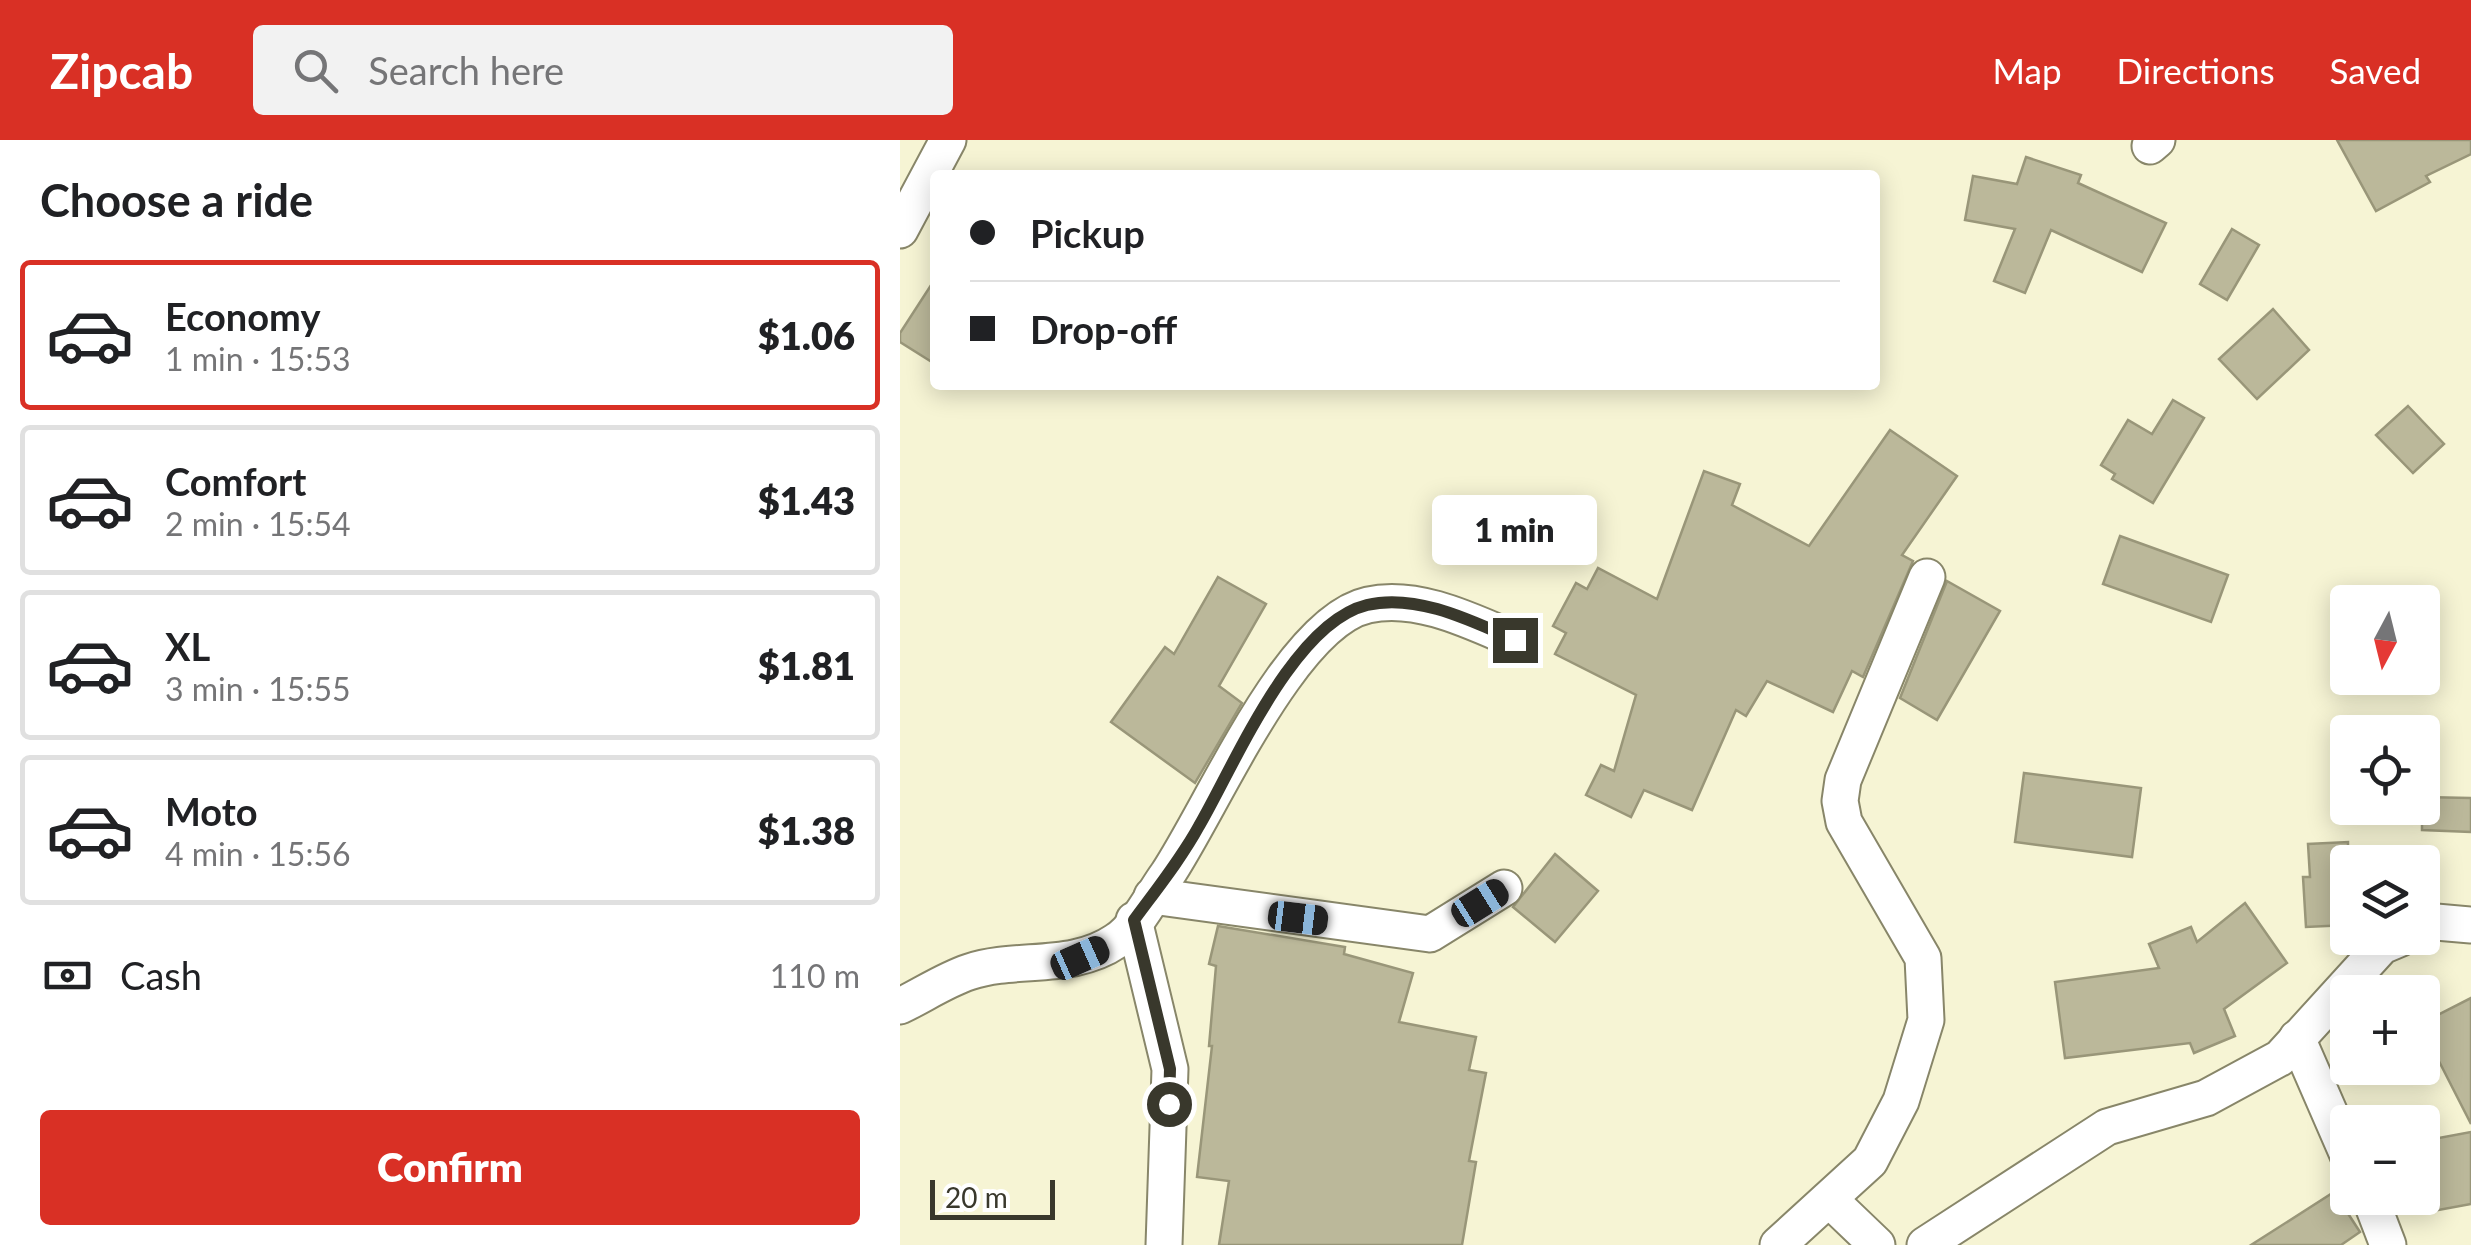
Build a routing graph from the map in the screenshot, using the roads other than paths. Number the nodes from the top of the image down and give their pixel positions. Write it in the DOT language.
graph roads {
  1 [pos="948,140"];
  2 [pos="932,170"];
  3 [pos="930,174"];
  4 [pos="900,230"];
  5 [pos="1927,576"];
  6 [pos="1515,640"];
  7 [pos="1504,888"];
  8 [pos="1143,908"];
  9 [pos="2440,922"];
  10 [pos="2471,925"];
  11 [pos="2374,955"];
  12 [pos="900,1006"];
  13 [pos="2298,1038"];
  14 [pos="2330,1113"];
  15 [pos="1830,1200"];
  16 [pos="2377,1215"];
  17 [pos="1164,1245"];
  18 [pos="1778,1245"];
  19 [pos="1877,1245"];
  20 [pos="1925,1245"];
  21 [pos="2388,1245"];
  1 -- 2 [label="street"];
  3 -- 4 [label="street"];
  5 -- 15 [label="street"];
  6 -- 8 [label="street"];
  7 -- 8 [label="street"];
  8 -- 12 [label="street"];
  8 -- 17 [label="street"];
  9 -- 10 [label="street"];
  11 -- 13 [label="street"];
  13 -- 14 [label="street"];
  13 -- 20 [label="street"];
  15 -- 18 [label="street"];
  15 -- 19 [label="street"];
  16 -- 21 [label="street"];
}
